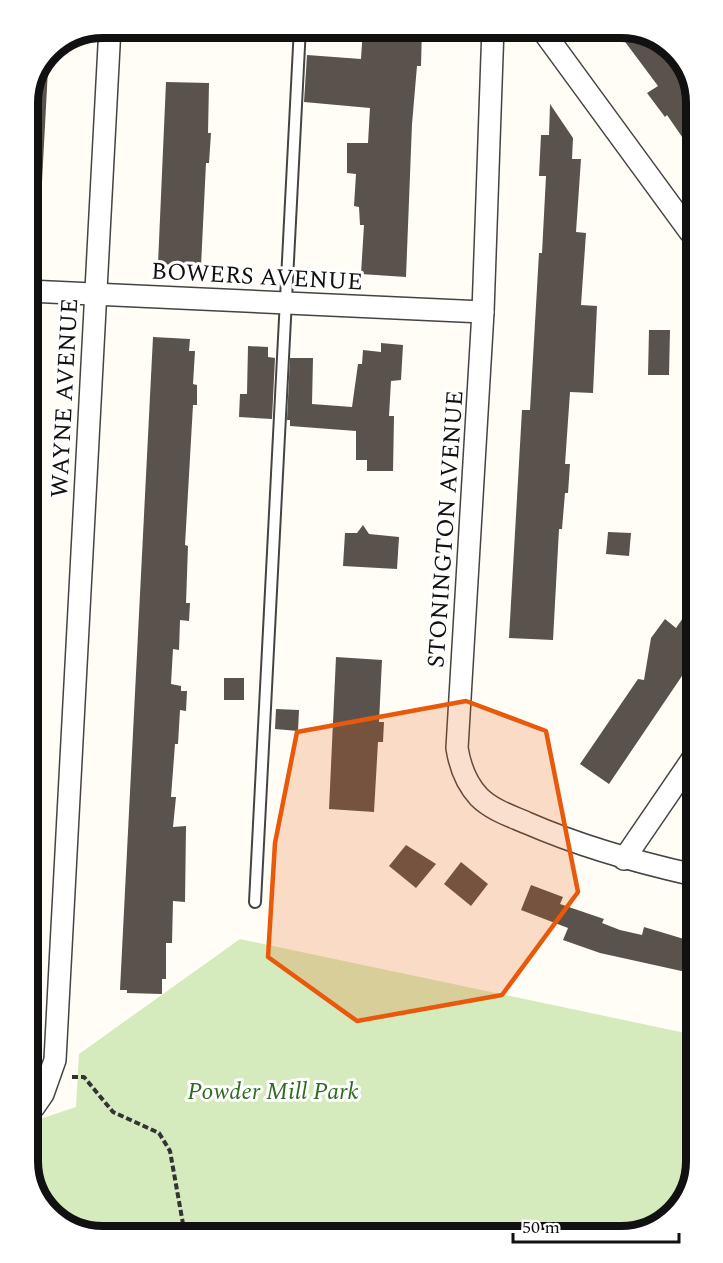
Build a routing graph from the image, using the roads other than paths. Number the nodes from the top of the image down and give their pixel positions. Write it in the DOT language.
graph roads {
  1 [pos="109,38"];
  2 [pos="299,38"];
  3 [pos="493,38"];
  4 [pos="548,38"];
  5 [pos="686,227"];
  6 [pos="38,291"];
  7 [pos="96,294"];
  8 [pos="286,303"];
  9 [pos="483,312"];
  10 [pos="686,768"];
  11 [pos="624,860"];
  12 [pos="686,873"];
  13 [pos="255,902"];
  14 [pos="38,1099"];
  1 -- 7 [label="street, WAYNE AVENUE"];
  2 -- 8 [label="lane"];
  3 -- 9 [label="street, STONINGTON AVENUE"];
  4 -- 5 [label="street"];
  6 -- 7 [label="street, BOWERS AVENUE"];
  7 -- 8 [label="street, BOWERS AVENUE"];
  7 -- 14 [label="street, WAYNE AVENUE"];
  8 -- 9 [label="street, BOWERS AVENUE"];
  8 -- 13 [label="lane"];
  9 -- 11 [label="street, STONINGTON AVENUE"];
  10 -- 11 [label="street"];
  11 -- 12 [label="street, STONINGTON AVENUE"];
}
